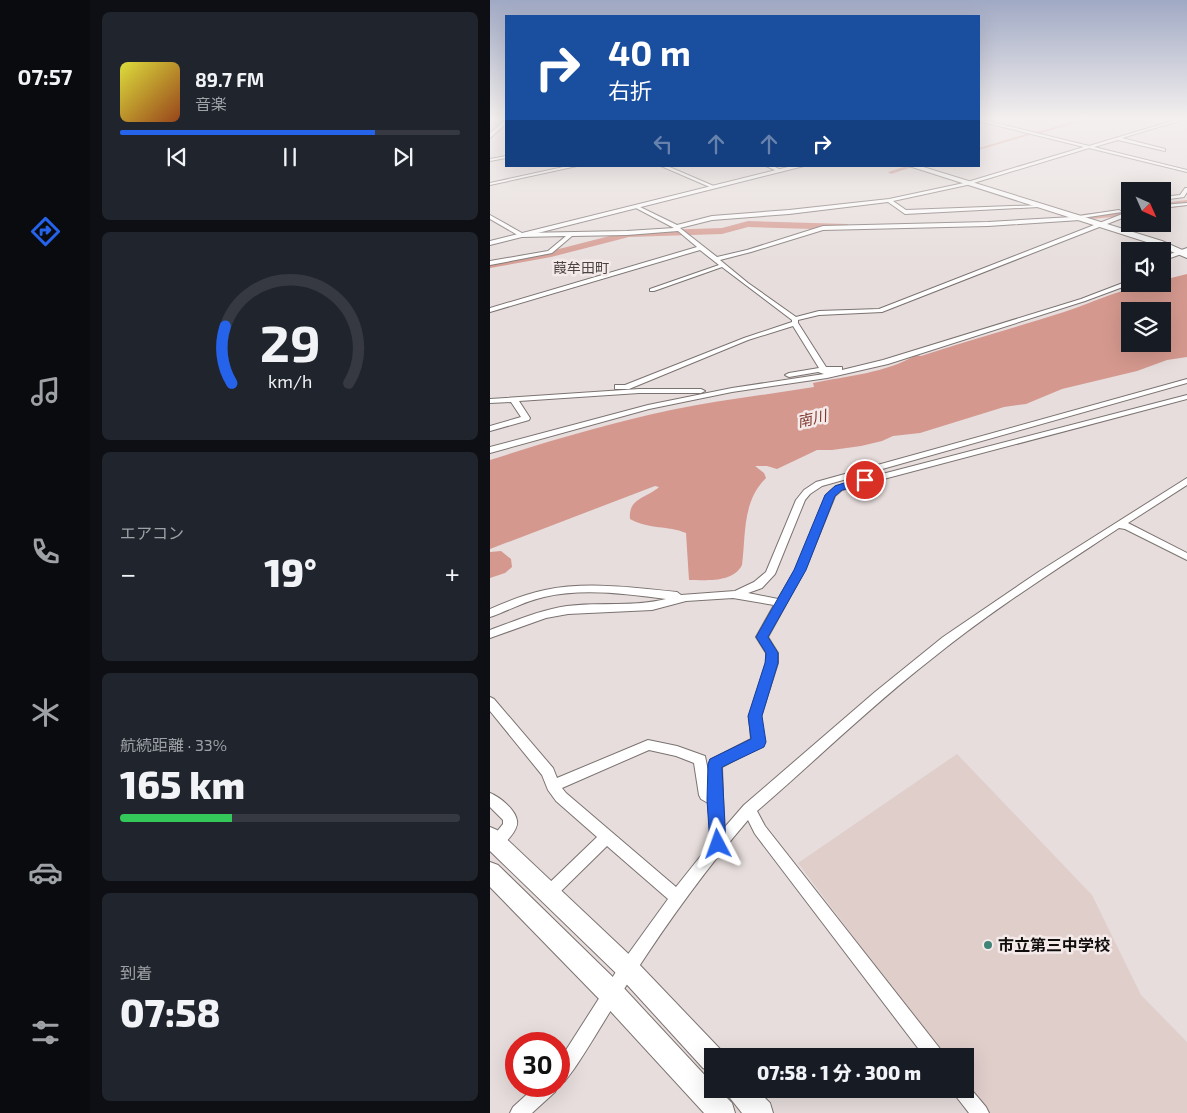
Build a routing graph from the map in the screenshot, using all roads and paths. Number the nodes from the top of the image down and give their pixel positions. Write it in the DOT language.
graph roads {
  1 [pos="552,171"];
  2 [pos="674,171"];
  3 [pos="781,171"];
  4 [pos="928,171"];
  5 [pos="1009,171"];
  6 [pos="968,183"];
  7 [pos="490,184"];
  8 [pos="714,188"];
  9 [pos="1187,189"];
  10 [pos="1171,198"];
  11 [pos="889,200"];
  12 [pos="1187,204"];
  13 [pos="1039,206"];
  14 [pos="1171,206"];
  15 [pos="636,207"];
  16 [pos="1121,213"];
  17 [pos="1121,216"];
  18 [pos="490,217"];
  19 [pos="1078,217"];
  20 [pos="1100,224"];
  21 [pos="680,230"];
  22 [pos="571,234"];
  23 [pos="521,235"];
  24 [pos="490,243"];
  25 [pos="700,248"];
  26 [pos="1185,252"];
  27 [pos="1171,256"];
  28 [pos="716,259"];
  29 [pos="490,263"];
  30 [pos="723,265"];
  31 [pos="1121,281"];
  32 [pos="1121,286"];
  33 [pos="652,290"];
  34 [pos="1092,297"];
  35 [pos="490,310"];
  36 [pos="795,321"];
  37 [pos="865,368"];
  38 [pos="824,369"];
  39 [pos="1187,381"];
  40 [pos="788,382"];
  41 [pos="490,395"];
  42 [pos="1187,397"];
  43 [pos="514,400"];
  44 [pos="490,401"];
  45 [pos="490,429"];
  46 [pos="490,450"];
  47 [pos="1187,481"];
  48 [pos="1120,524"];
  49 [pos="1187,557"];
  50 [pos="733,594"];
  51 [pos="686,597"];
  52 [pos="781,603"];
  53 [pos="490,613"];
  54 [pos="490,634"];
  55 [pos="490,702"];
  56 [pos="553,786"];
  57 [pos="490,799"];
  58 [pos="715,800"];
  59 [pos="749,809"];
  60 [pos="608,836"];
  61 [pos="493,840"];
  62 [pos="718,844"];
  63 [pos="490,872"];
  64 [pos="549,893"];
  65 [pos="678,898"];
  66 [pos="628,969"];
  67 [pos="612,994"];
  68 [pos="929,1048"];
  69 [pos="704,1050"];
  70 [pos="570,1061"];
  71 [pos="536,1097"];
  72 [pos="747,1098"];
  73 [pos="968,1098"];
  74 [pos="519,1113"];
  75 [pos="722,1113"];
  76 [pos="760,1113"];
  77 [pos="980,1113"];
  1 -- 7 [label="street"];
  2 -- 8 [label="street"];
  3 -- 8 [label="street"];
  4 -- 6 [label="street"];
  5 -- 6 [label="street"];
  6 -- 11 [label="street"];
  6 -- 13 [label="street"];
  8 -- 15 [label="street"];
  9 -- 10 [label="street"];
  11 -- 13 [label="street"];
  11 -- 21 [label="street"];
  12 -- 14 [label="street"];
  13 -- 19 [label="street"];
  15 -- 21 [label="street"];
  15 -- 23 [label="street"];
  16 -- 19 [label="street"];
  17 -- 20 [label="street"];
  18 -- 23 [label="street"];
  19 -- 20 [label="street"];
  19 -- 28 [label="street"];
  20 -- 26 [label="street"];
  20 -- 36 [label="street"];
  21 -- 22 [label="street"];
  21 -- 25 [label="street"];
  22 -- 23 [label="street"];
  22 -- 29 [label="street"];
  23 -- 24 [label="street"];
  25 -- 28 [label="street"];
  25 -- 35 [label="street"];
  26 -- 27 [label="street"];
  28 -- 30 [label="street"];
  30 -- 33 [label="street"];
  30 -- 36 [label="street"];
  31 -- 34 [label="street"];
  32 -- 34 [label="street"];
  34 -- 37 [label="street"];
  36 -- 38 [label="street"];
  36 -- 41 [label="street"];
  37 -- 38 [label="street"];
  37 -- 40 [label="street"];
  38 -- 40 [label="street"];
  38 -- 43 [label="street"];
  39 -- 50 [label="street"];
  40 -- 46 [label="street"];
  42 -- 52 [label="street"];
  43 -- 44 [label="street"];
  43 -- 45 [label="street"];
  47 -- 48 [label="street"];
  48 -- 49 [label="street"];
  48 -- 59 [label="street"];
  50 -- 51 [label="street"];
  50 -- 52 [label="street"];
  51 -- 53 [label="street"];
  51 -- 54 [label="street"];
  52 -- 58 [label="street"];
  55 -- 56 [label="street"];
  56 -- 58 [label="street"];
  56 -- 60 [label="street"];
  57 -- 61 [label="street"];
  58 -- 62 [label="street"];
  59 -- 62 [label="street"];
  59 -- 68 [label="street"];
  60 -- 64 [label="street"];
  60 -- 65 [label="street"];
  61 -- 64 [label="street"];
  62 -- 65 [label="street"];
  63 -- 67 [label="street"];
  64 -- 66 [label="street"];
  65 -- 66 [label="street"];
  66 -- 67 [label="street"];
  66 -- 69 [label="street"];
  67 -- 70 [label="street"];
  67 -- 75 [label="street"];
  71 -- 74 [label="street"];
  72 -- 76 [label="street"];
  73 -- 77 [label="street"];
}
